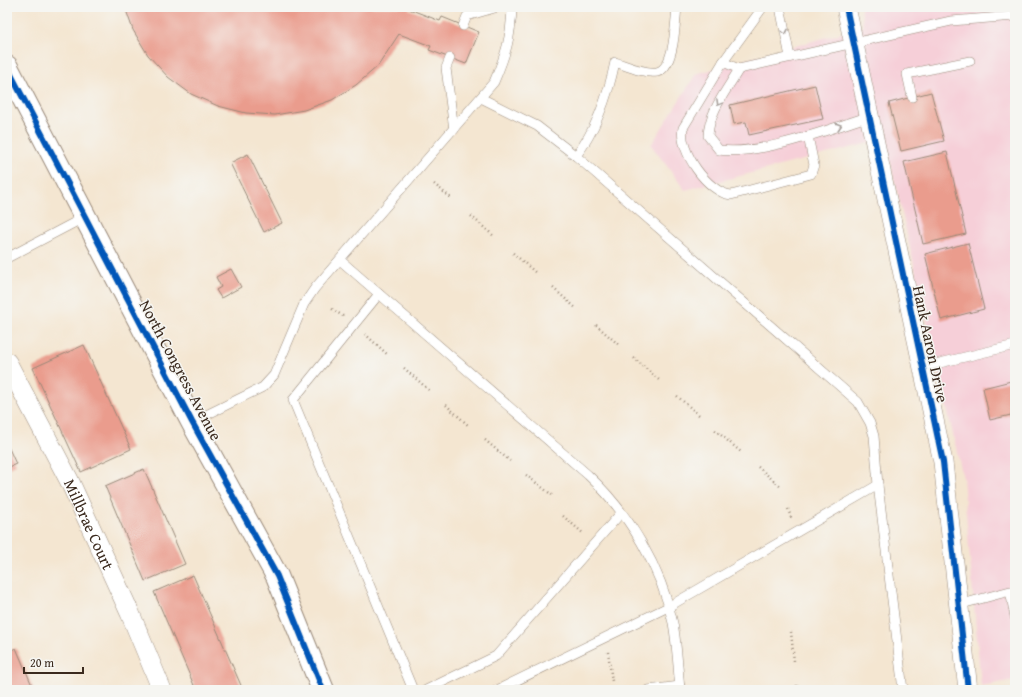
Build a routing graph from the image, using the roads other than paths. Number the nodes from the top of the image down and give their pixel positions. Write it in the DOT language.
graph roads {
  1 [pos="498,7"];
  2 [pos="512,7"];
  3 [pos="677,7"];
  4 [pos="763,7"];
  5 [pos="780,7"];
  6 [pos="846,7"];
  7 [pos="1015,16"];
  8 [pos="464,26"];
  9 [pos="853,42"];
  10 [pos="790,57"];
  11 [pos="450,58"];
  12 [pos="970,61"];
  13 [pos="723,62"];
  14 [pos="739,69"];
  15 [pos="10,79"];
  16 [pos="912,97"];
  17 [pos="481,98"];
  18 [pos="870,116"];
  19 [pos="454,130"];
  20 [pos="808,136"];
  21 [pos="576,156"];
  22 [pos="85,217"];
  23 [pos="7,258"];
  24 [pos="340,260"];
  25 [pos="379,294"];
  26 [pos="1015,345"];
  27 [pos="7,362"];
  28 [pos="923,367"];
  29 [pos="14,392"];
  30 [pos="192,422"];
  31 [pos="878,485"];
  32 [pos="621,513"];
  33 [pos="958,605"];
  34 [pos="668,607"];
  35 [pos="1015,617"];
  36 [pos="680,688"];
  37 [pos="162,690"];
  38 [pos="322,690"];
  39 [pos="413,690"];
  40 [pos="426,690"];
  41 [pos="497,690"];
  42 [pos="648,690"];
  43 [pos="902,690"];
  44 [pos="968,690"];
  1 -- 8 [label="lane"];
  2 -- 17 [label="lane"];
  3 -- 21 [label="lane"];
  4 -- 13 [label="lane"];
  5 -- 10 [label="lane, one-way"];
  6 -- 9 [label="street, Hank Aaron Drive"];
  7 -- 9 [label="lane"];
  9 -- 10 [label="lane"];
  9 -- 18 [label="street, Hank Aaron Drive"];
  10 -- 14 [label="lane"];
  11 -- 19 [label="lane"];
  12 -- 16 [label="lane"];
  13 -- 14 [label="lane"];
  13 -- 20 [label="lane"];
  14 -- 20 [label="lane, one-way"];
  15 -- 22 [label="street, North Congress Avenue"];
  17 -- 19 [label="lane"];
  17 -- 21 [label="lane"];
  20 -- 18 [label="lane, one-way"];
  18 -- 28 [label="street, Hank Aaron Drive"];
  19 -- 24 [label="lane"];
  21 -- 31 [label="lane"];
  22 -- 23 [label="lane"];
  22 -- 30 [label="street, North Congress Avenue"];
  24 -- 25 [label="lane"];
  24 -- 30 [label="lane"];
  25 -- 32 [label="lane"];
  25 -- 39 [label="lane"];
  26 -- 28 [label="lane"];
  27 -- 29 [label="street, Millbrae Court"];
  28 -- 33 [label="street, Hank Aaron Drive"];
  29 -- 37 [label="street, Millbrae Court"];
  30 -- 38 [label="street, North Congress Avenue"];
  31 -- 34 [label="lane"];
  31 -- 43 [label="lane"];
  32 -- 34 [label="lane"];
  32 -- 40 [label="lane"];
  33 -- 35 [label="lane"];
  33 -- 44 [label="street, Hank Aaron Drive"];
  34 -- 36 [label="lane"];
  34 -- 41 [label="lane"];
  36 -- 42 [label="lane"];
}
